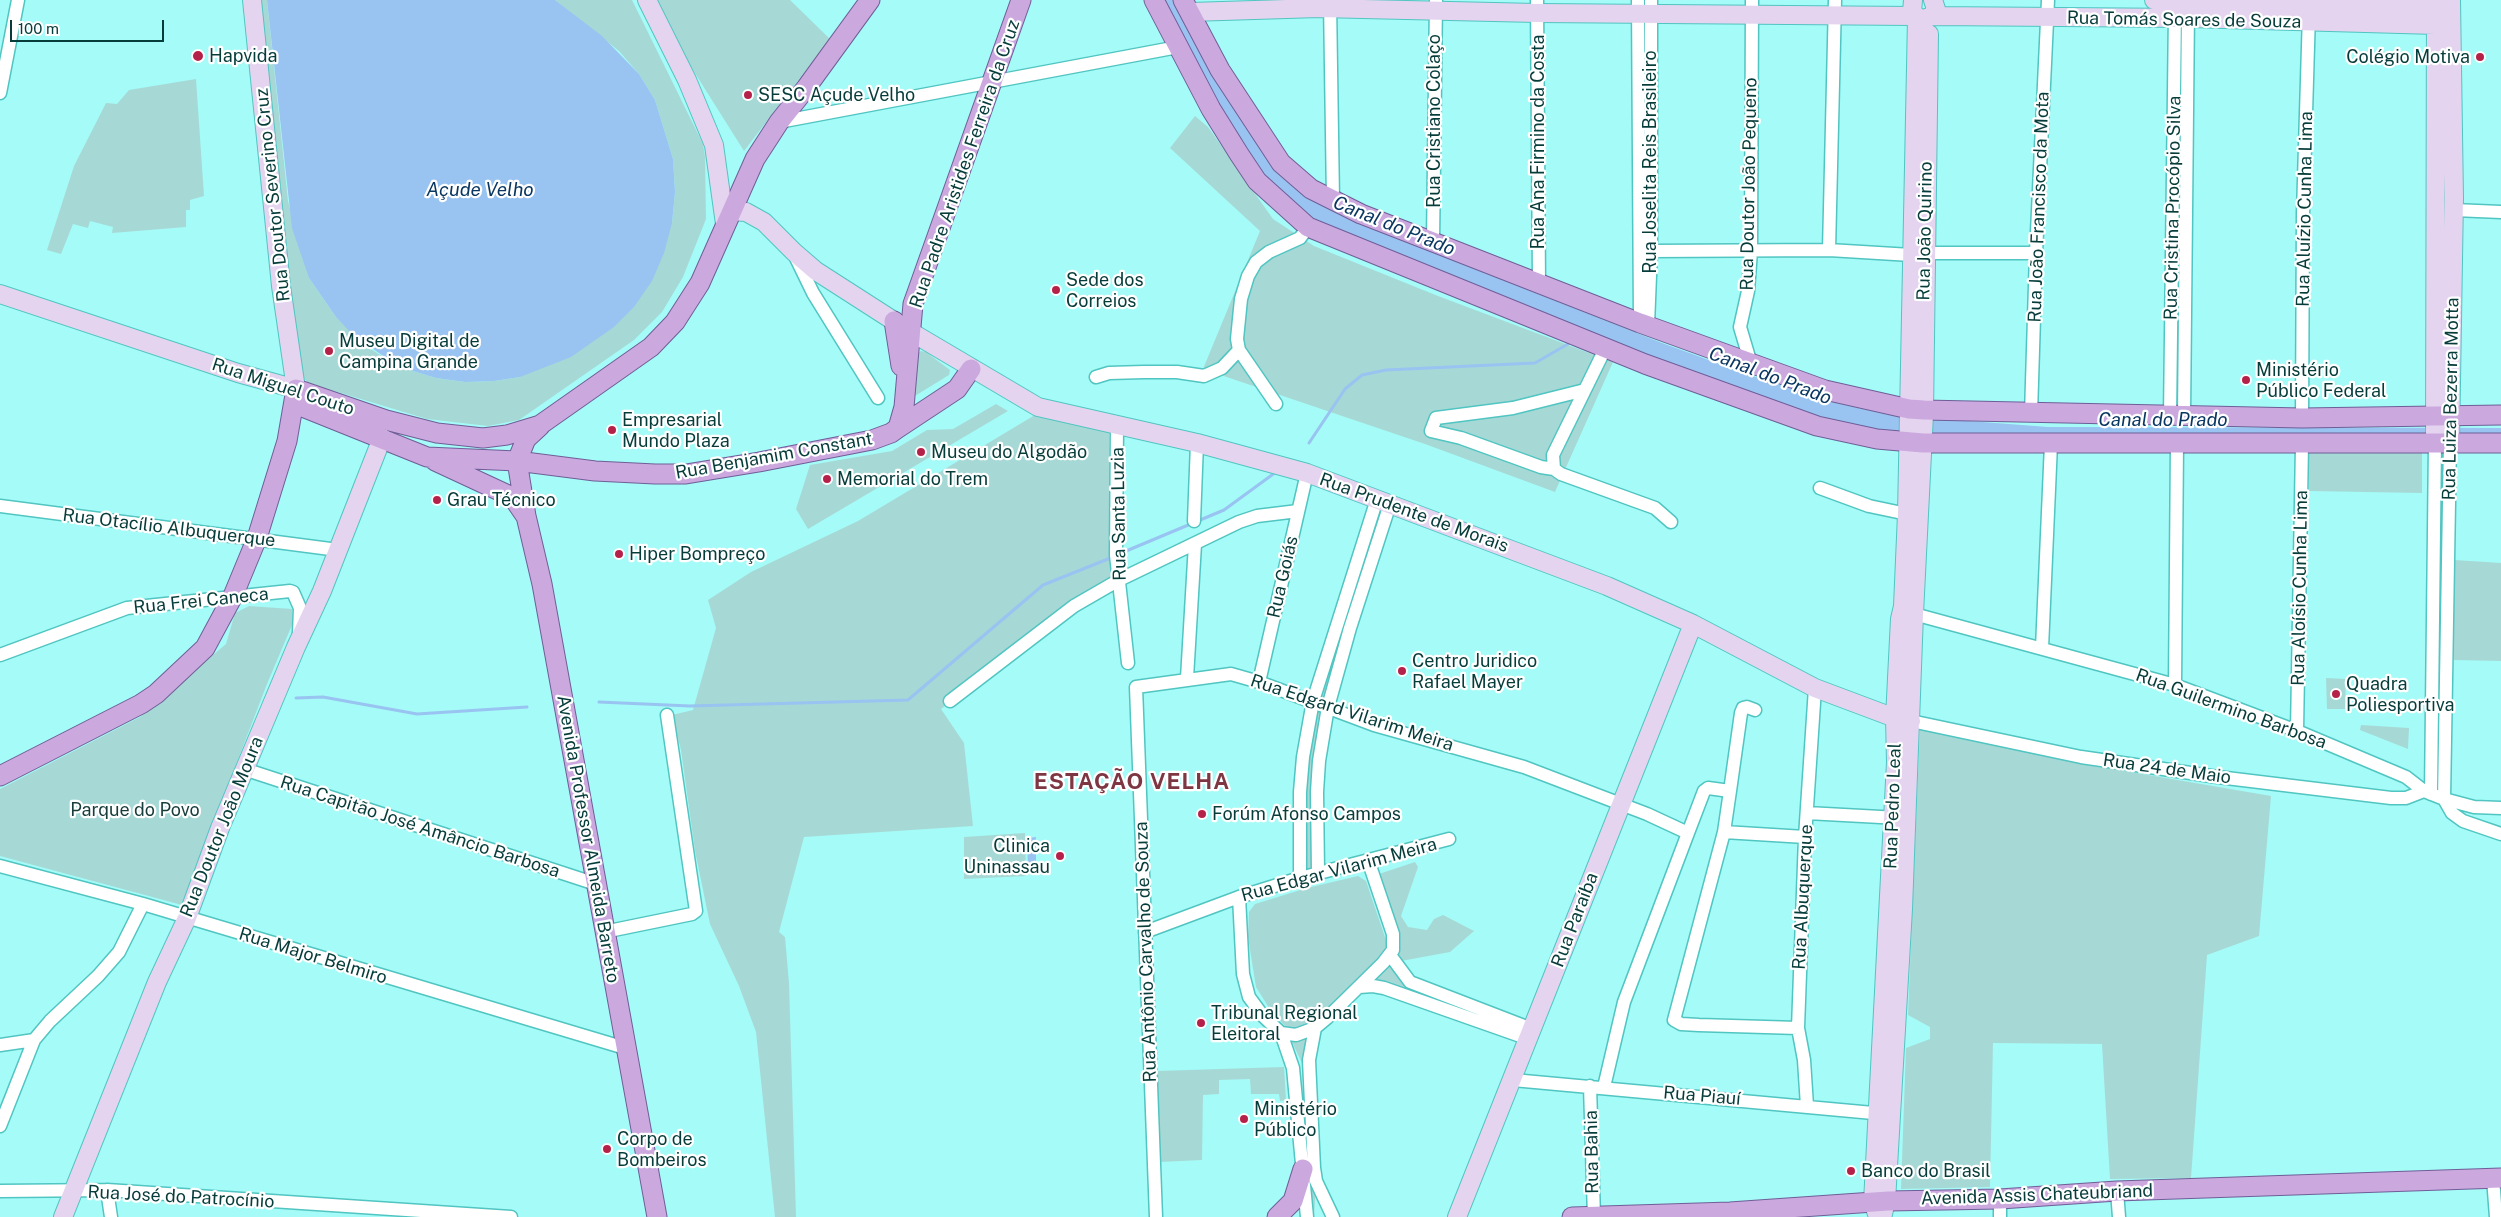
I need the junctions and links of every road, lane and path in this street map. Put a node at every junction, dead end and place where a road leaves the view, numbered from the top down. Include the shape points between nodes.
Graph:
1 (18, 0) edge
2 (252, 0) edge
3 (647, 0) edge
4 (870, 0) edge
5 (1021, 0) edge
6 (1154, 0) edge
7 (2154, 0) edge
8 (2309, 1) edge
9 (2441, 2) edge
10 (1232, 5) edge
11 (1331, 5) edge
12 (1187, 6) edge
13 (1436, 6) edge
14 (1644, 6) edge
15 (2182, 6) edge
16 (1537, 7) edge
17 (1752, 7) edge
18 (1834, 7) edge
19 (2047, 8) edge
20 (1923, 11) edge
21 (2308, 22) junction
22 (2436, 25) junction
23 (1178, 47) junction
24 (992, 82) junction
25 (0, 92) edge
26 (779, 122) junction
27 (1333, 201) junction
28 (2448, 202) junction
29 (2501, 212) edge
30 (728, 218) junction
31 (1308, 227) junction
32 (1433, 242) junction
33 (1829, 250) junction
34 (1651, 251) junction
35 (1751, 251) junction
36 (794, 252) junction
37 (2036, 253) junction
38 (1918, 254) junction
39 (1538, 283) junction
40 (0, 294) edge
41 (0, 303) edge
42 (894, 321) junction
43 (1644, 324) junction
44 (911, 332) junction
45 (1606, 348) junction
46 (1239, 350) junction
47 (1751, 364) junction
48 (971, 369) junction
49 (1096, 376) dead end
50 (905, 389) junction
51 (1585, 390) junction
52 (295, 396) junction
53 (878, 398) dead end
54 (1276, 404) dead end
55 (1917, 412) junction
56 (2031, 414) junction
57 (2501, 415) edge
58 (2177, 416) junction
59 (2302, 418) junction
60 (540, 425) junction
61 (1118, 425) junction
62 (898, 428) junction
63 (2443, 431) junction
64 (382, 438) junction
65 (1916, 441) junction
66 (1197, 443) junction
67 (2178, 443) junction
68 (2501, 443) edge
69 (2051, 444) junction
70 (2302, 444) junction
71 (427, 457) junction
72 (517, 461) junction
73 (1554, 468) junction
74 (1307, 473) junction
75 (1820, 488) dead end
76 (1384, 501) junction
77 (0, 506) edge
78 (1298, 511) junction
79 (1907, 514) junction
80 (526, 516) junction
81 (1194, 521) dead end
82 (1671, 522) dead end
83 (257, 538) junction
84 (1195, 544) junction
85 (338, 550) junction
86 (1118, 574) junction
87 (233, 596) junction
88 (1914, 614) junction
89 (1693, 624) junction
90 (296, 647) junction
91 (2042, 648) junction
92 (0, 655) edge
93 (1128, 663) dead end
94 (1187, 678) junction
95 (2438, 681) junction
96 (1260, 682) junction
97 (2175, 685) junction
98 (1136, 687) joint
99 (1815, 688) junction
100 (950, 701) dead end
101 (1313, 701) junction
102 (1328, 707) junction
103 (1755, 710) dead end
104 (667, 715) dead end
105 (1903, 720) junction
106 (2297, 732) junction
107 (244, 769) junction
108 (0, 776) edge
109 (1730, 791) junction
110 (2427, 793) junction
111 (2444, 799) junction
112 (1621, 803) junction
113 (2501, 808) edge
114 (1807, 813) junction
115 (1900, 818) junction
116 (1724, 832) junction
117 (1688, 833) junction
118 (2501, 834) edge
119 (1805, 837) junction
120 (1449, 839) dead end
121 (1368, 860) junction
122 (0, 866) edge
123 (1318, 872) junction
124 (1300, 878) junction
125 (596, 884) junction
126 (1238, 897) junction
127 (143, 904) junction
128 (187, 918) junction
129 (604, 932) junction
130 (1145, 932) junction
131 (1390, 954) junction
132 (1359, 987) junction
133 (1315, 1028) junction
134 (1798, 1028) junction
135 (1280, 1033) junction
136 (1531, 1034) junction
137 (34, 1040) junction
138 (0, 1045) edge
139 (625, 1048) junction
140 (1513, 1080) junction
141 (1590, 1086) junction
142 (1604, 1087) junction
143 (1807, 1106) junction
144 (1884, 1114) junction
145 (0, 1126) edge
146 (1303, 1169) junction
147 (2497, 1178) edge
148 (108, 1190) junction
149 (0, 1191) edge
150 (2117, 1191) junction
151 (74, 1192) junction
152 (2000, 1208) edge
153 (1880, 1209) edge
154 (325, 1211) edge
155 (1730, 1214) edge
156 (449, 1215) edge
157 (1594, 1216) edge
158 (63, 1217) edge
159 (111, 1217) edge
160 (511, 1217) edge
161 (657, 1217) edge
162 (1156, 1217) edge
163 (1277, 1217) edge
164 (1308, 1217) edge
165 (1333, 1217) edge
166 (1457, 1217) edge
167 (1572, 1217) edge
168 (2119, 1217) edge
169 (2496, 1217) edge

1 - 25 street
2 - 52 street, Rua Doutor Severino Cruz
3 - 30 street via 691,88 714,145
4 - 26 main road, Rua Miguel Couto
5 - 24 main road, Rua Padre Aristides Ferreira da Cruz
6 - 23 main road
7 - 15 street, Rua Tomás Soares de Souza
8 - 9 street, Rua Tomás Soares de Souza
8 - 15 street, Rua Tomás Soares de Souza
8 - 21 street, Rua Aluízio Cunha Lima
9 - 22 street, Rua Luiza Bezerra Motta
9 - 28 street, Rua Luiza Bezerra Motta
10 - 11 street, Rua Tomás Soares de Souza
10 - 12 street, Rua Tomás Soares de Souza
11 - 13 street, Rua Tomás Soares de Souza
11 - 27 street
12 - 27 main road via 1220,70 1281,163 1304,184
13 - 16 street, Rua Tomás Soares de Souza
13 - 32 street, Rua Cristiano Colaço
14 - 16 street, Rua Tomás Soares de Souza
14 - 17 street, Rua Tomás Soares de Souza
14 - 34 street, Rua Joselita Reis Brasileiro
14 - 43 street, Rua Joselita Reis Brasileiro
15 - 19 street, Rua Tomás Soares de Souza
15 - 21 street, Rua Tomás Soares de Souza
15 - 58 street, Rua Cristina Procópio Silva
16 - 39 street, Rua Ana Firmino da Costa
17 - 18 street, Rua Tomás Soares de Souza
17 - 35 street, Rua Doutor João Pequeno
18 - 20 street, Rua Tomás Soares de Souza
18 - 33 street
19 - 20 street, Rua Tomás Soares de Souza
19 - 37 street, Rua João Francisco da Mota
20 - 38 street, Rua João Quirino
21 - 22 street, Rua Tomás Soares de Souza
21 - 59 street, Rua Aluízio Cunha Lima
22 - 28 street, Rua Luiza Bezerra Motta
23 - 24 street
23 - 31 main road via 1211,109 1258,180
24 - 26 street
24 - 44 main road, Rua Padre Aristides Ferreira da Cruz via 913,304
26 - 30 main road, Rua Miguel Couto via 755,159
27 - 32 main road
28 - 29 street
28 - 63 street, Rua Luiza Bezerra Motta
30 - 36 street, Rua Prudente de Morais via 746,212 764,222
30 - 60 main road, Rua Miguel Couto via 700,284 676,322 651,347
31 - 45 main road
31 - 46 street via 1300,238 1256,262 1248,276 1238,320
32 - 39 main road
33 - 35 street
33 - 38 street
34 - 35 street
34 - 43 street, Rua Joselita Reis Brasileiro
35 - 47 street, Rua Doutor João Pequeno via 1748,290 1740,327
36 - 42 street, Rua Prudente de Morais via 816,271
36 - 53 street via 813,293
37 - 38 street
37 - 56 street, Rua João Francisco da Mota
38 - 55 street, Rua João Quirino
39 - 43 main road
40 - 52 street, Rua Miguel Couto via 238,373
41 - 52 street, Rua Miguel Couto
42 - 44 street, Rua Prudente de Morais
42 - 50 main road
43 - 47 main road
44 - 48 street, Rua Prudente de Morais
44 - 50 main road, Rua Padre Aristides Ferreira da Cruz
45 - 51 street
45 - 65 main road via 1817,426 1877,439
46 - 49 street via 1222,368 1204,376 1177,372
46 - 54 street
47 - 55 main road via 1825,390
48 - 61 street, Rua Prudente de Morais via 1038,408
48 - 62 main road, Rua Benjamim Constant via 957,389
50 - 62 main road
51 - 73 street via 1554,455
51 - 73 street via 1513,408 1436,418 1431,431 1461,438 1541,467
52 - 60 main road, Rua Miguel Couto via 461,437 503,435
52 - 64 main road, Rua Miguel Couto
52 - 83 main road via 287,441
55 - 56 main road
55 - 65 street, Rua Pedro Leal
56 - 58 main road
57 - 63 main road
58 - 59 main road
59 - 63 main road
60 - 72 main road via 526,439
61 - 66 street, Rua Prudente de Morais
61 - 86 street, Rua Santa Luzia
62 - 72 main road, Rua Benjamim Constant via 872,440 686,474 595,471
63 - 68 main road
63 - 70 main road
63 - 95 street, Rua Luiza Bezerra Motta
64 - 71 main road, Rua Miguel Couto
64 - 85 street, Rua Doutor João Moura
65 - 69 main road
65 - 79 street, Rua Pedro Leal
65 - 88 street, Rua Pedro Leal
66 - 74 street, Rua Prudente de Morais
66 - 81 street
67 - 69 main road
67 - 70 main road
67 - 97 street
69 - 91 street
70 - 106 street, Rua Aloísio Cunha Lima
71 - 72 main road, Rua Miguel Couto
71 - 80 main road via 506,494 514,499
72 - 80 main road, Avenida Professor Almeida Barreto
73 - 82 street via 1561,474 1655,508
74 - 76 street, Rua Prudente de Morais
74 - 78 street, Rua Goiás
75 - 79 street via 1869,506
76 - 89 street, Rua Prudente de Morais via 1607,586
76 - 101 street
76 - 102 street
77 - 83 street, Rua Otacílio Albuquerque
78 - 84 street via 1257,516
78 - 96 street, Rua Goiás
79 - 105 street, Rua Pedro Leal
80 - 125 main road, Avenida Professor Almeida Barreto via 542,584
83 - 85 street, Rua Otacílio Albuquerque
83 - 87 main road
84 - 86 street
84 - 94 street
85 - 90 street, Rua Doutor João Moura
86 - 93 street, Rua Santa Luzia
86 - 100 street
87 - 90 street, Rua Frei Caneca via 293,592 301,616
87 - 92 street, Rua Frei Caneca via 127,608
87 - 108 main road via 205,648 156,694 102,726
88 - 91 street, Rua Guilermino Barbosa
88 - 105 street, Rua Pedro Leal
89 - 99 street, Rua Prudente de Morais
89 - 112 street, Rua Paraíba
90 - 107 street, Rua Doutor João Moura
91 - 97 street, Rua Guilermino Barbosa
94 - 96 street, Rua Edgard Vilarim Meira via 1231,674
94 - 98 street, Rua Edgard Vilarim Meira
95 - 110 street, Rua Luiza Bezerra Motta
95 - 111 street, Rua Luiza Bezerra Motta
96 - 101 street, Rua Edgard Vilarim Meira
97 - 106 street, Rua Guilermino Barbosa
98 - 130 street, Rua Antônio Carvalho de Souza
99 - 105 street, Rua Prudente de Morais
99 - 114 street, Rua Albuquerque
101 - 102 street, Rua Edgard Vilarim Meira
101 - 124 street via 1302,757
102 - 112 street, Rua Edgard Vilarim Meira via 1396,732 1524,767
102 - 123 street via 1318,784
103 - 109 street via 1747,707 1741,713
104 - 129 street via 696,911
105 - 110 street, Rua 24 de Maio via 2081,757 2218,777 2391,798
105 - 115 street, Rua Pedro Leal
106 - 110 street, Rua Guilermino Barbosa via 2406,777
107 - 125 street, Rua Capitão José Amâncio Barbosa
107 - 128 street, Rua Doutor João Moura
109 - 116 street
109 - 117 street via 1708,788
110 - 111 street, Rua Guilermino Barbosa
111 - 113 street via 2474,807
111 - 118 street via 2452,813 2463,821
112 - 117 street, Rua Edgard Vilarim Meira
112 - 136 street, Rua Paraíba
114 - 115 street
114 - 119 street, Rua Albuquerque
115 - 144 street, Rua Pedro Leal
116 - 119 street
116 - 134 street via 1674,1020 1680,1024
117 - 142 street via 1624,1002
119 - 134 street, Rua Albuquerque
120 - 121 street, Rua Edgar Vilarim Meira
121 - 123 street, Rua Edgar Vilarim Meira
121 - 131 street via 1394,939
122 - 127 street, Rua Major Belmiro
123 - 124 street, Rua Edgar Vilarim Meira
124 - 126 street, Rua Edgar Vilarim Meira
125 - 129 main road, Avenida Professor Almeida Barreto
126 - 130 street, Rua Edgar Vilarim Meira
126 - 135 street via 1245,984 1255,1007
127 - 128 street, Rua Major Belmiro
127 - 137 street via 119,952
128 - 139 street, Rua Major Belmiro
128 - 151 street, Rua Doutor João Moura via 157,982
129 - 139 main road, Avenida Professor Almeida Barreto
130 - 162 street, Rua Antônio Carvalho de Souza
131 - 132 street
131 - 136 street via 1410,982
132 - 133 street
132 - 136 street via 1384,988
133 - 135 street via 1296,1035
133 - 165 street via 1309,1060 1314,1168 1316,1181
134 - 143 street, Rua Albuquerque
135 - 146 street via 1293,1068
136 - 140 street, Rua Paraíba
137 - 138 street
137 - 145 street
139 - 161 main road, Avenida Professor Almeida Barreto
140 - 141 street, Rua Piauí
140 - 166 street, Rua Paraíba
141 - 142 street, Rua Piauí
141 - 157 street, Rua Bahia
142 - 143 street, Rua Piauí
143 - 144 street, Rua Piauí
144 - 153 street, Rua Pedro Leal
146 - 163 main road via 1293,1201
146 - 164 street
147 - 150 main road, Avenida Assis Chateubriand
147 - 169 street
148 - 151 street, Rua José do Patrocínio
148 - 154 street, Rua José do Patrocínio
148 - 159 street
149 - 151 street, Rua José do Patrocínio
150 - 152 main road, Avenida Assis Chateubriand
150 - 168 street
151 - 158 street, Rua Doutor João Moura
152 - 153 main road, Avenida Assis Chateubriand via 1985,1198
153 - 155 main road, Avenida Assis Chateubriand
154 - 156 street, Rua José do Patrocínio
155 - 157 main road, Avenida Assis Chateubriand
156 - 160 street, Rua José do Patrocínio
157 - 167 main road, Avenida Assis Chateubriand

